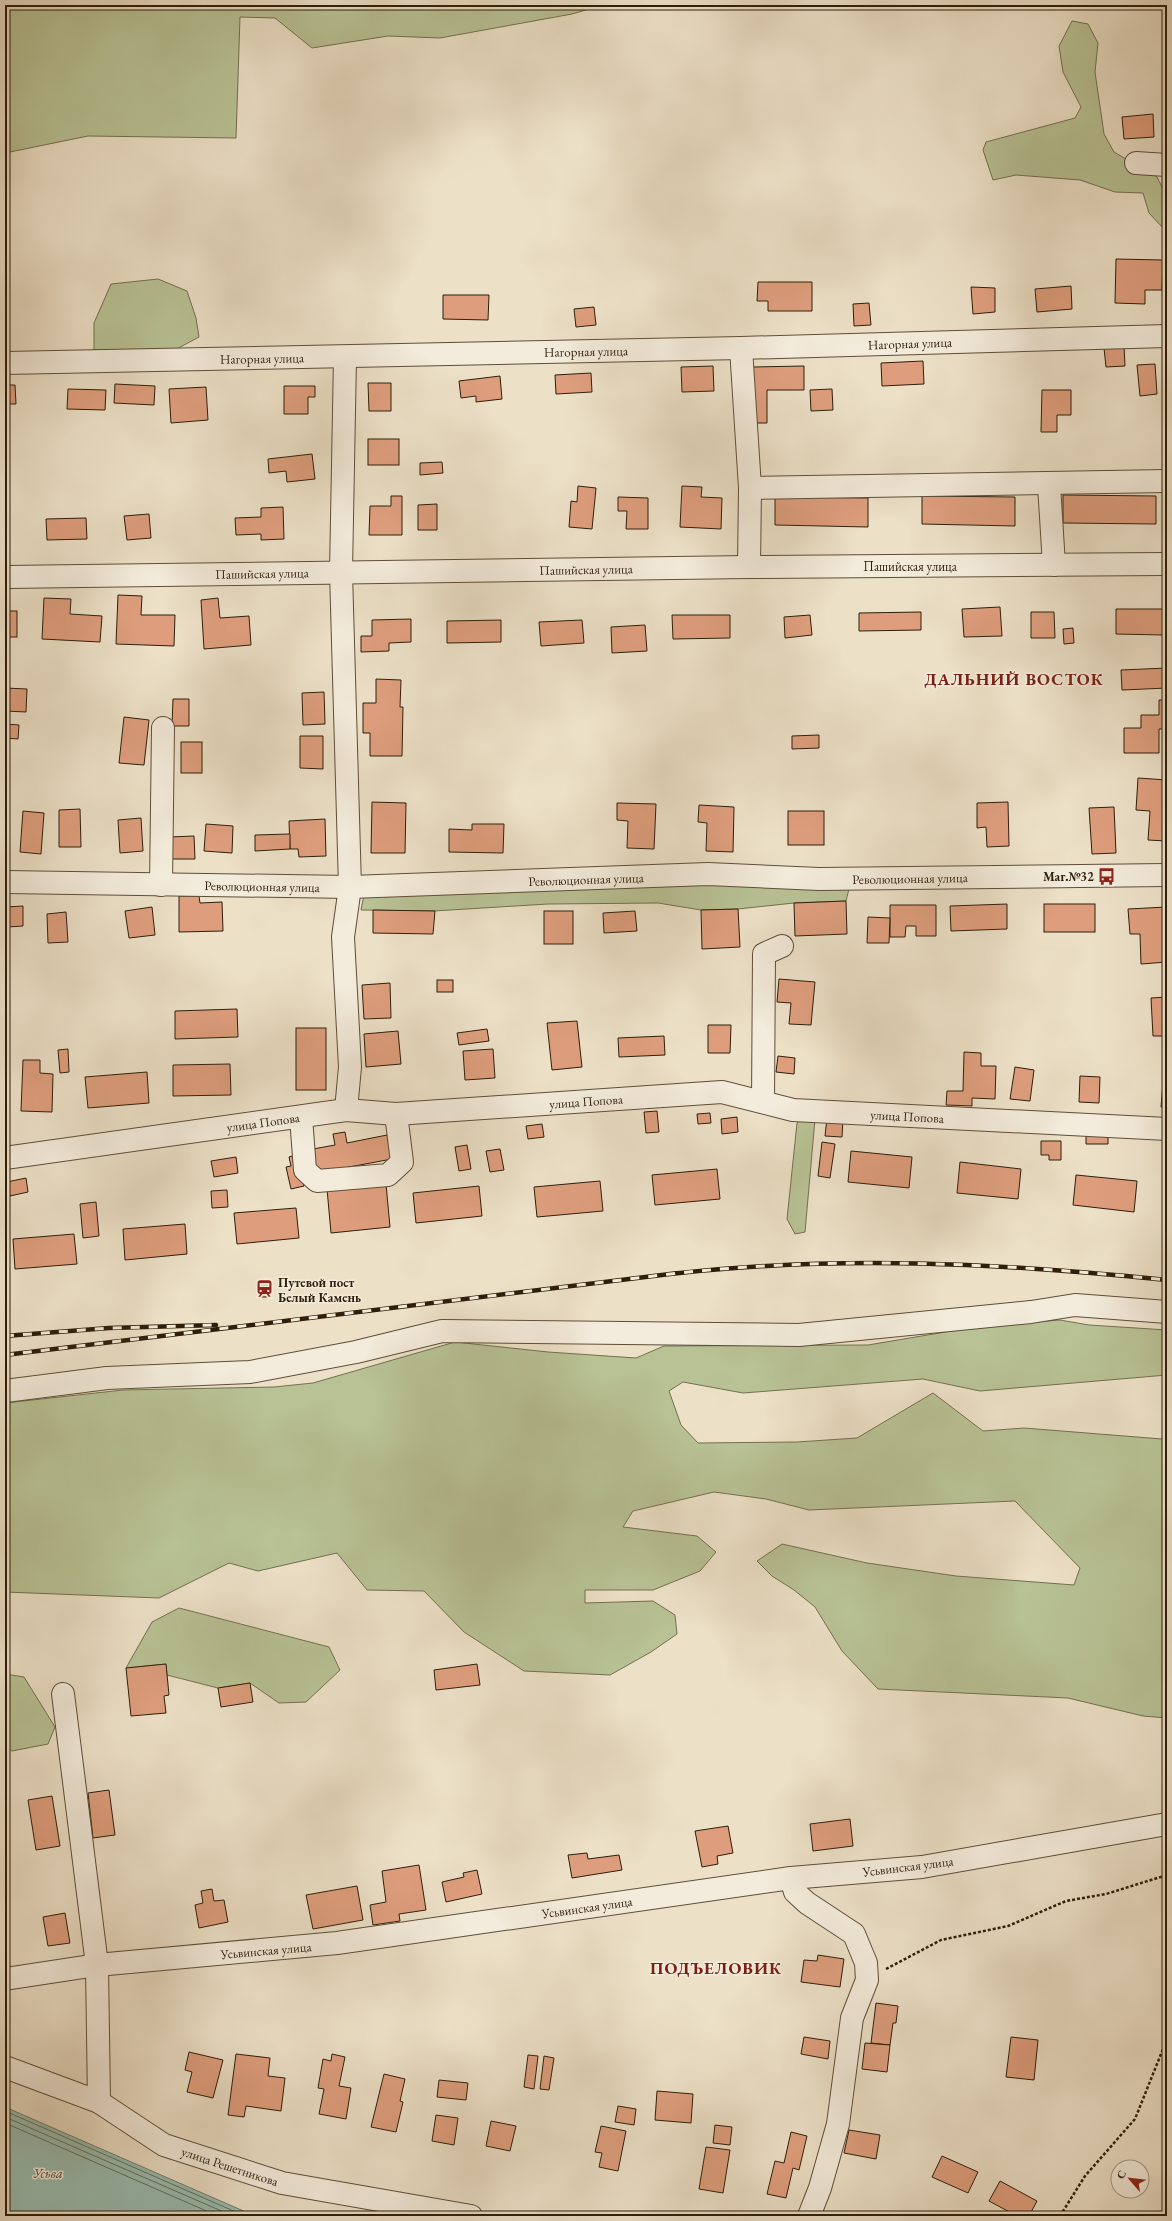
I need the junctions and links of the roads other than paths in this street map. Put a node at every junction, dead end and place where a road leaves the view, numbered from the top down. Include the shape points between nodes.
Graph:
1 (1136, 163) dead end
2 (1167, 165) edge
3 (1167, 336) edge
4 (741, 348) junction
5 (344, 357) junction
6 (5, 363) edge
7 (1167, 482) edge
8 (1049, 485) junction
9 (750, 488) junction
10 (1167, 564) edge
11 (1054, 565) junction
12 (749, 567) junction
13 (341, 572) junction
14 (5, 577) edge
15 (163, 728) dead end
16 (1167, 875) edge
17 (5, 882) edge
18 (161, 885) junction
19 (350, 887) junction
20 (782, 946) dead end
21 (763, 1102) junction
22 (346, 1110) junction
23 (396, 1114) junction
24 (301, 1117) junction
25 (1167, 1129) edge
26 (5, 1158) edge
27 (1167, 1312) edge
28 (5, 1391) edge
29 (63, 1694) dead end
30 (1167, 1824) edge
31 (791, 1878) junction
32 (98, 1965) junction
33 (5, 1979) edge
34 (5, 2067) edge
35 (99, 2102) junction
36 (471, 2216) edge
37 (809, 2216) edge

1 - 2 street
3 - 4 street, Нагорная улица
4 - 5 street, Нагорная улица
4 - 9 street
5 - 6 street, Нагорная улица
5 - 13 street
7 - 8 street
8 - 9 street
8 - 11 street
9 - 12 street
10 - 11 street, Пашийская улица
11 - 12 street, Пашийская улица
12 - 13 street, Пашийская улица
13 - 14 street, Пашийская улица
13 - 19 street
15 - 18 street
16 - 19 street, Революционная улица via 819,879 708,874
17 - 18 street, Революционная улица
18 - 19 street, Революционная улица
19 - 22 street via 343,937 350,1067
20 - 21 street via 764,954
21 - 23 street, улица Попова via 722,1092
21 - 25 street, улица Попова via 793,1110
22 - 23 street, улица Попова
22 - 24 street, улица Попова
23 - 24 street via 402,1162 388,1175 316,1181 306,1170
24 - 26 street, улица Попова
27 - 28 street via 1075,1305 1031,1312 799,1335 442,1331 356,1352 250,1372 107,1378
29 - 32 street
30 - 31 street, Усьвинская улица via 922,1867
31 - 32 street, Усьвинская улица via 337,1944
31 - 37 street via 795,1892 807,1903 854,1934 866,1963 867,1980 852,2018 838,2124 820,2188
32 - 33 street, Усьвинская улица
32 - 35 street
34 - 35 street, улица Решетникова
35 - 36 street, улица Решетникова via 164,2145 282,2183

